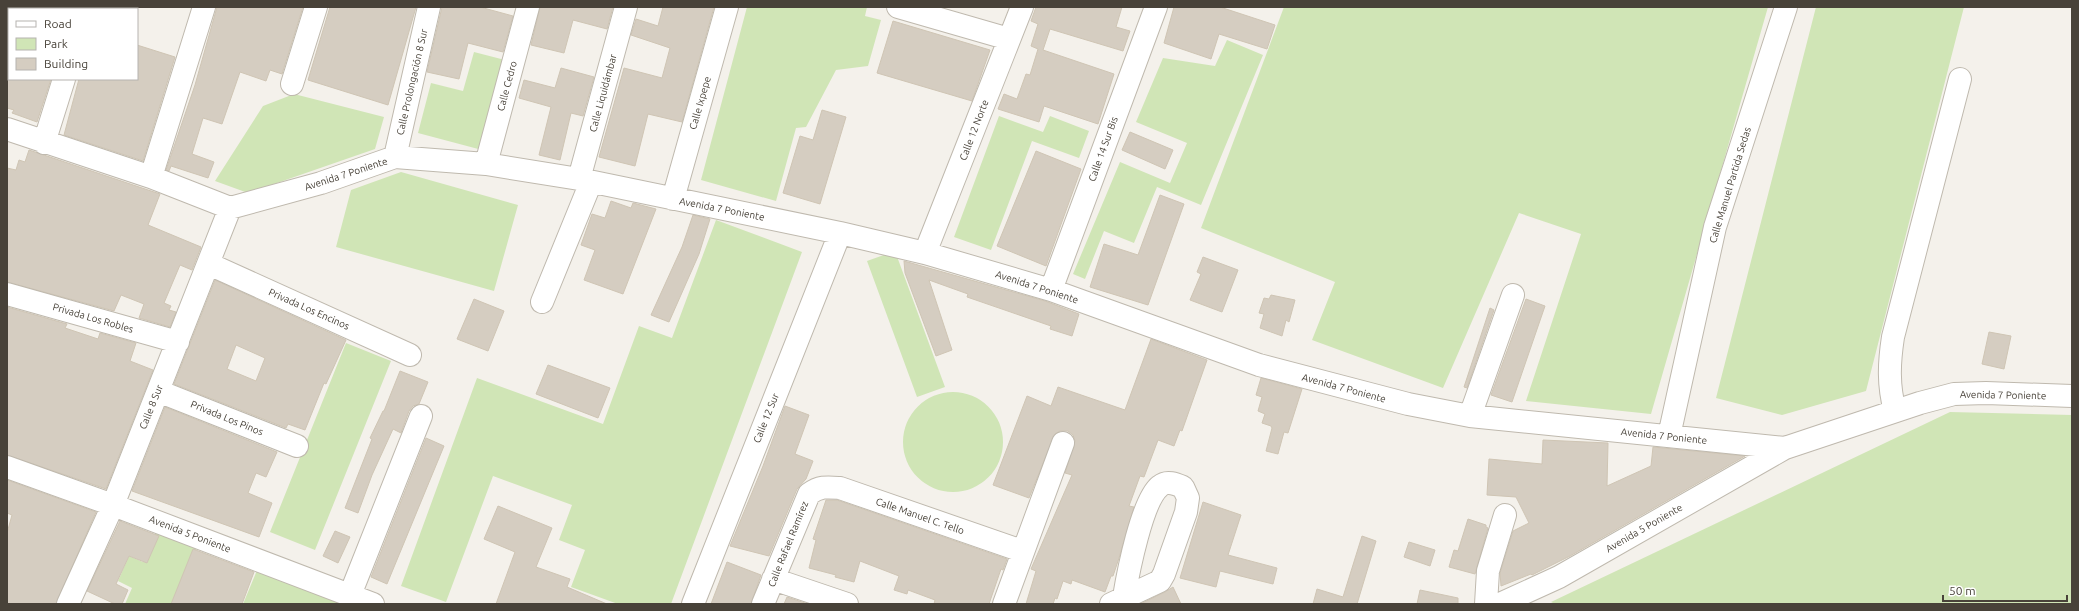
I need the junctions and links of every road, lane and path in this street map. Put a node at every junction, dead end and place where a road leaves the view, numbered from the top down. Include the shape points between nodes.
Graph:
1 (204, 7) edge
2 (316, 7) edge
3 (429, 7) edge
4 (528, 7) edge
5 (626, 7) edge
6 (727, 7) edge
7 (898, 7) edge
8 (1022, 7) edge
9 (1156, 7) edge
10 (1786, 7) edge
11 (1009, 39) junction
12 (1960, 79) dead end
13 (64, 80) edge
14 (292, 84) dead end
15 (7, 129) edge
16 (44, 142) junction
17 (395, 157) junction
18 (486, 164) junction
19 (151, 177) junction
20 (585, 180) junction
21 (673, 199) junction
22 (230, 208) junction
23 (840, 233) junction
24 (925, 253) junction
25 (209, 264) junction
26 (1051, 290) junction
27 (7, 294) edge
28 (1513, 295) dead end
29 (542, 302) dead end
30 (178, 342) junction
31 (410, 354) dead end
32 (158, 391) junction
33 (2072, 396) edge
34 (1895, 411) junction
35 (421, 416) dead end
36 (1470, 416) junction
37 (1669, 436) junction
38 (1063, 442) dead end
39 (297, 446) dead end
40 (1785, 448) junction
41 (7, 467) edge
42 (817, 488) joint
43 (113, 505) junction
44 (1505, 516) dead end
45 (1022, 550) junction
46 (773, 579) junction
47 (350, 596) junction
48 (1118, 601) edge
49 (68, 604) edge
50 (373, 604) edge
51 (693, 604) edge
52 (763, 604) edge
53 (847, 604) edge
54 (1004, 604) edge
55 (1486, 604) edge
56 (1500, 604) edge

1 - 19 street
2 - 14 street
3 - 17 street, Calle Prolongación 8 Sur
4 - 18 street, Calle Cedro
5 - 20 street, Calle Liquidámbar
6 - 21 street, Calle Ixpepe
7 - 11 street
8 - 11 street, Calle 12 Norte
9 - 26 street, Calle 14 Sur Bis
10 - 37 street, Calle Manuel Partida Sedas via 1715,226
11 - 24 street, Calle 12 Norte
12 - 34 street via 1893,337 1888,367
13 - 16 street
15 - 16 street
16 - 19 street
17 - 18 street, Avenida 7 Poniente
17 - 22 street, Avenida 7 Poniente via 321,183
18 - 20 street, Avenida 7 Poniente
19 - 22 street
20 - 21 street, Avenida 7 Poniente
20 - 29 street, Calle Liquidámbar
21 - 23 street, Avenida 7 Poniente
22 - 25 street, Calle 8 Sur
23 - 24 street, Avenida 7 Poniente
23 - 51 street, Calle 12 Sur
24 - 26 street, Avenida 7 Poniente
25 - 30 street, Calle 8 Sur
25 - 31 street, Privada Los Encinos
26 - 36 street, Avenida 7 Poniente via 1259,365 1408,404
27 - 30 street, Privada Los Robles
28 - 36 street
30 - 32 street, Calle 8 Sur
32 - 39 street, Privada Los Pinos
32 - 43 street, Calle 8 Sur
33 - 34 street, Avenida 7 Poniente via 1954,394
34 - 40 street, Avenida 7 Poniente
35 - 47 street
36 - 37 street, Avenida 7 Poniente
37 - 40 street, Avenida 7 Poniente
38 - 45 street
40 - 56 street, Avenida 5 Poniente via 1559,578
41 - 43 street, Avenida 5 Poniente
42 - 45 street, Calle Manuel C. Tello via 840,488
42 - 46 street, Calle Rafael Ramírez via 809,494 803,506
43 - 47 street, Avenida 5 Poniente
43 - 49 street, Calle 8 Sur
44 - 55 street via 1488,571
45 - 54 street
46 - 52 street, Calle Rafael Ramírez
46 - 53 street
47 - 50 street, Avenida 5 Poniente
48 - 48 street via 1150,499 1160,485 1171,482 1183,487 1188,498 1186,512 1164,574 1160,581

